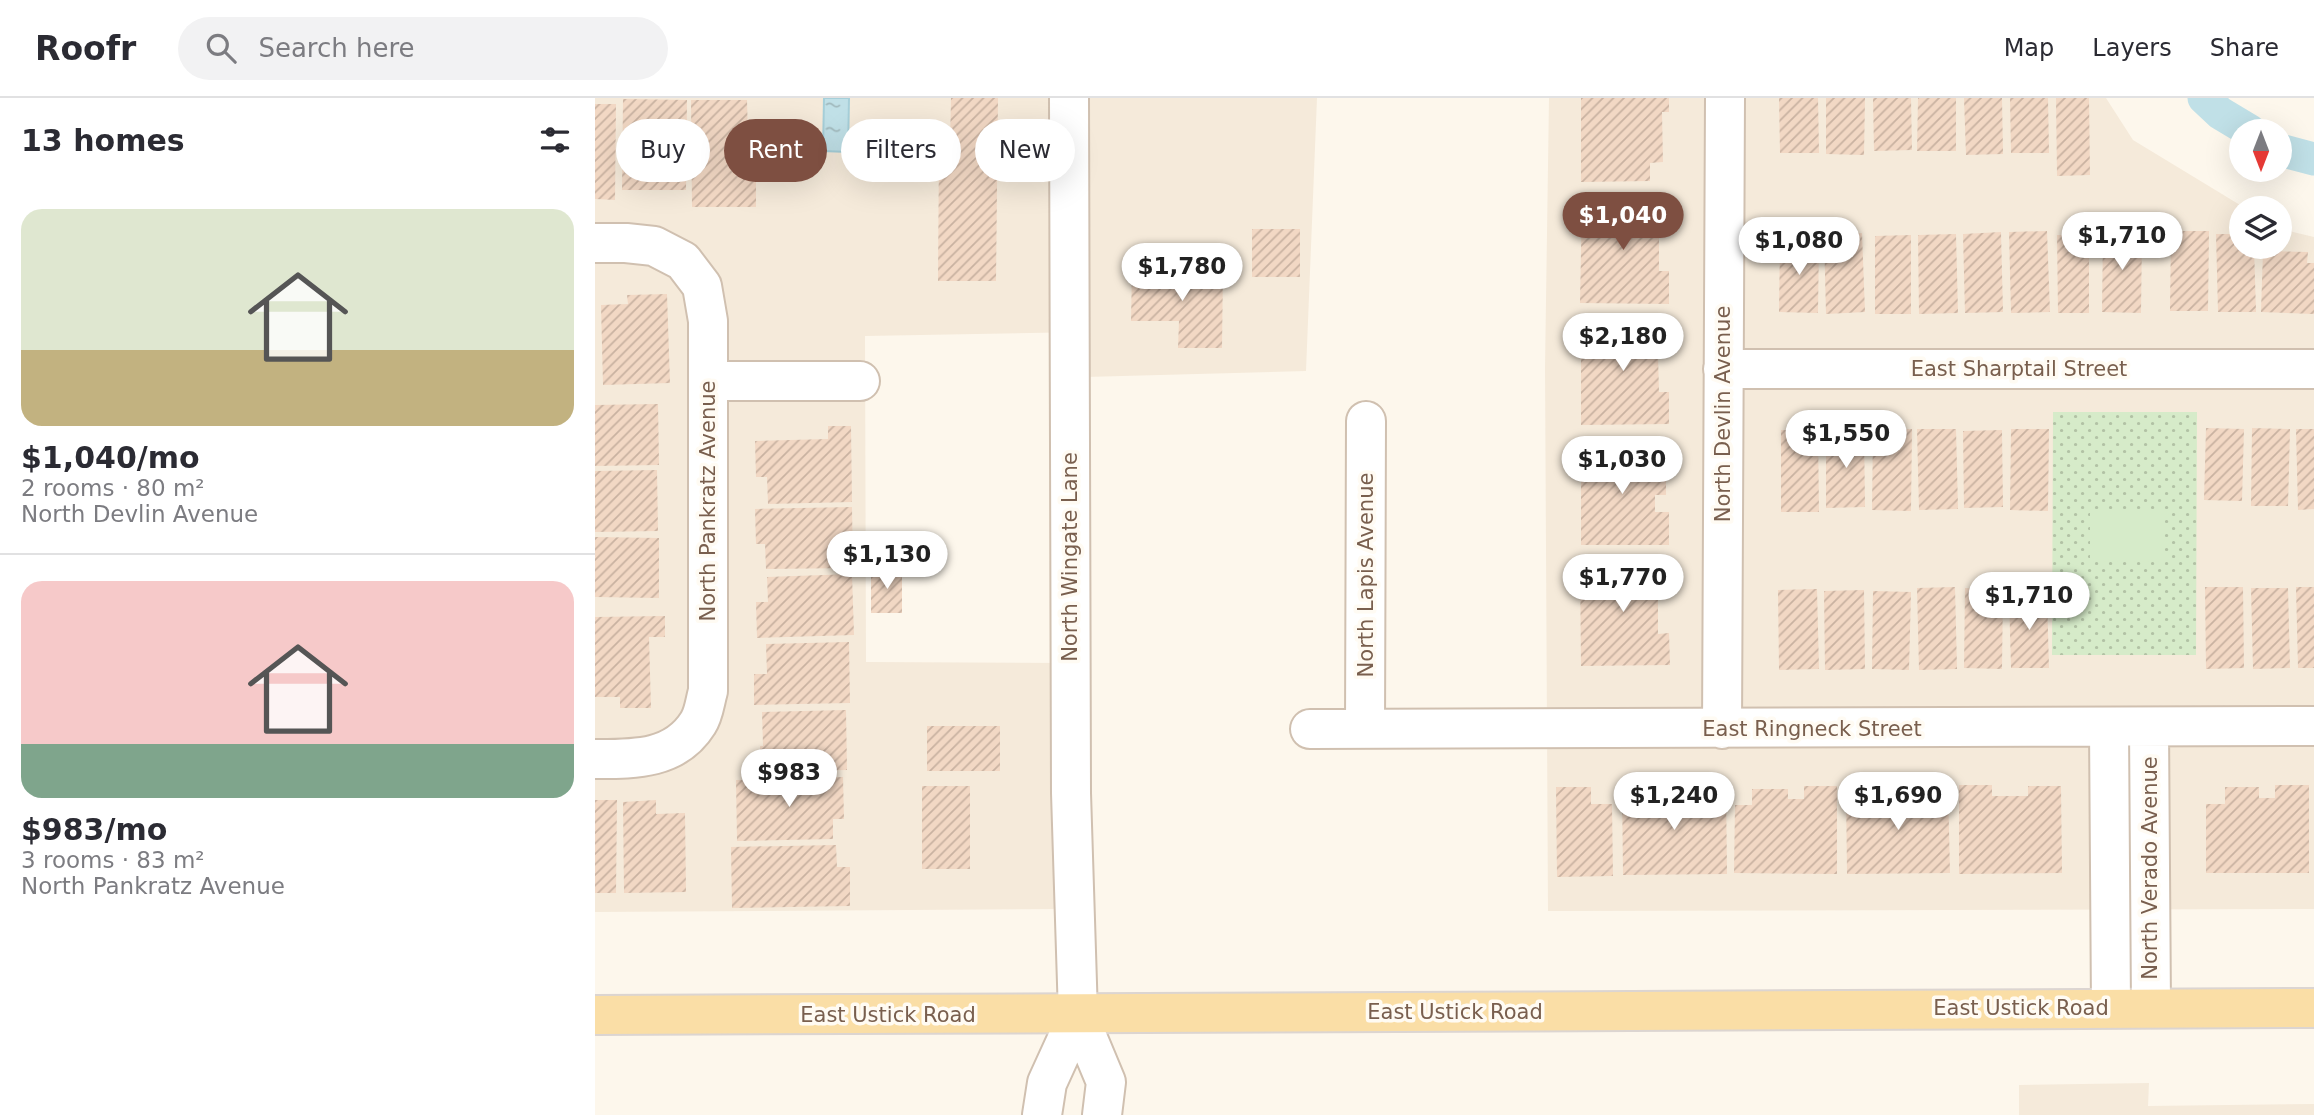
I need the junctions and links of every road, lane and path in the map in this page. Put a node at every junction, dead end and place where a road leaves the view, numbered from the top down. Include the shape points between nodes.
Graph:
1 (1069, 98) edge
2 (1725, 98) edge
3 (595, 243) edge
4 (1723, 369) junction
5 (2314, 369) edge
6 (708, 381) junction
7 (860, 381) dead end
8 (1366, 421) dead end
9 (2314, 726) edge
10 (2109, 727) junction
11 (2150, 727) junction
12 (1310, 729) dead end
13 (1365, 729) junction
14 (1721, 729) junction
15 (595, 759) edge
16 (2111, 1007) junction
17 (2151, 1008) junction
18 (2314, 1008) edge
19 (595, 1015) edge
20 (1078, 1015) junction
21 (1042, 1115) edge
22 (1102, 1115) edge

1 - 20 street, North Wingate Lane via 1070,793
2 - 4 street, North Devlin Avenue
3 - 6 street, North Pankratz Avenue via 654,246 683,261 702,286 708,321
4 - 5 street, East Sharptail Street
4 - 14 street, North Devlin Avenue
6 - 7 street
6 - 15 street, North Pankratz Avenue via 708,691 699,721 683,741 638,759
8 - 13 street, North Lapis Avenue
9 - 11 street, East Ringneck Street
10 - 11 street, East Ringneck Street
10 - 14 street, East Ringneck Street
10 - 16 street, North Verado Avenue
11 - 17 street, North Verado Avenue
12 - 13 street, East Ringneck Street
13 - 14 street, East Ringneck Street
16 - 17 main road, East Ustick Road
16 - 20 main road, East Ustick Road
17 - 18 main road, East Ustick Road
19 - 20 main road, East Ustick Road
20 - 21 street via 1047,1083
20 - 22 street via 1106,1082

